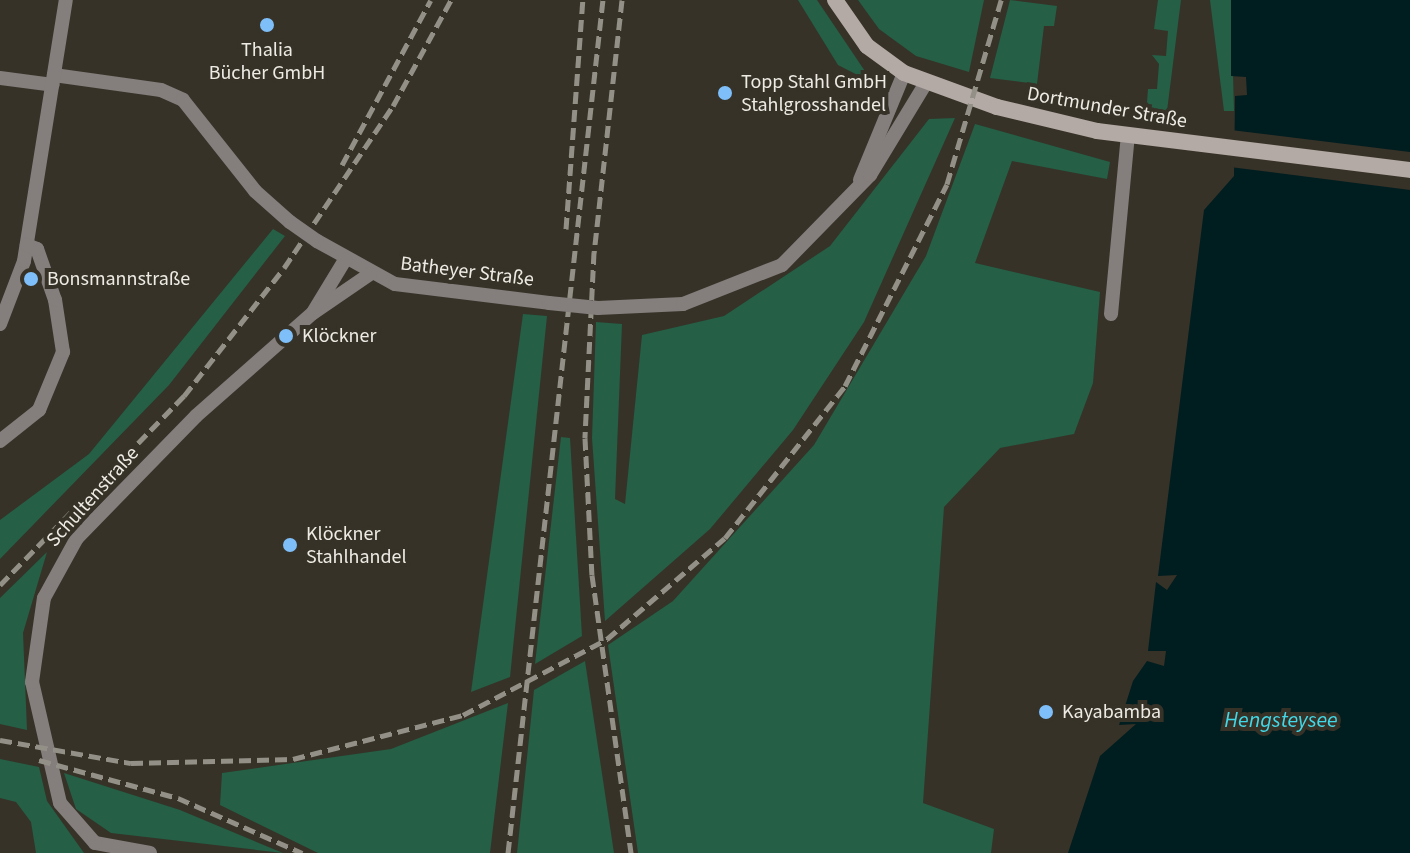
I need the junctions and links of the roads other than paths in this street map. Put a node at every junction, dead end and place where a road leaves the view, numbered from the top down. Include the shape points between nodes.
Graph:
1 (66, 0) edge
2 (835, 0) edge
3 (904, 73) junction
4 (0, 78) edge
5 (54, 80) junction
6 (926, 83) junction
7 (1128, 135) junction
8 (1410, 170) edge
9 (859, 184) junction
10 (27, 245) junction
11 (345, 260) junction
12 (370, 274) junction
13 (313, 313) junction
14 (1111, 314) dead end
15 (0, 324) edge
16 (0, 441) edge
17 (150, 853) edge

1 - 5 street
2 - 3 main road, Dortmunder Straße via 867,46
3 - 6 main road, Dortmunder Straße
3 - 9 street, Batheyer Straße
4 - 5 street, Batheyer Straße
5 - 10 street
5 - 11 street, Batheyer Straße, bridge via 161,90 183,100 255,191
6 - 7 main road, Dortmunder Straße via 1025,115
6 - 9 street, Batheyer Straße
7 - 8 main road, Dortmunder Straße
7 - 14 street
9 - 12 street, Batheyer Straße, bridge via 806,247 758,279 683,304 598,308 395,284
10 - 15 street
10 - 16 street via 41,257 63,352 39,410
11 - 12 street, Batheyer Straße
11 - 13 street, Schultenstraße
12 - 13 street, Schultenstraße
13 - 17 street, Schultenstraße via 196,416 63,556 32,650 33,698 66,817 95,843

